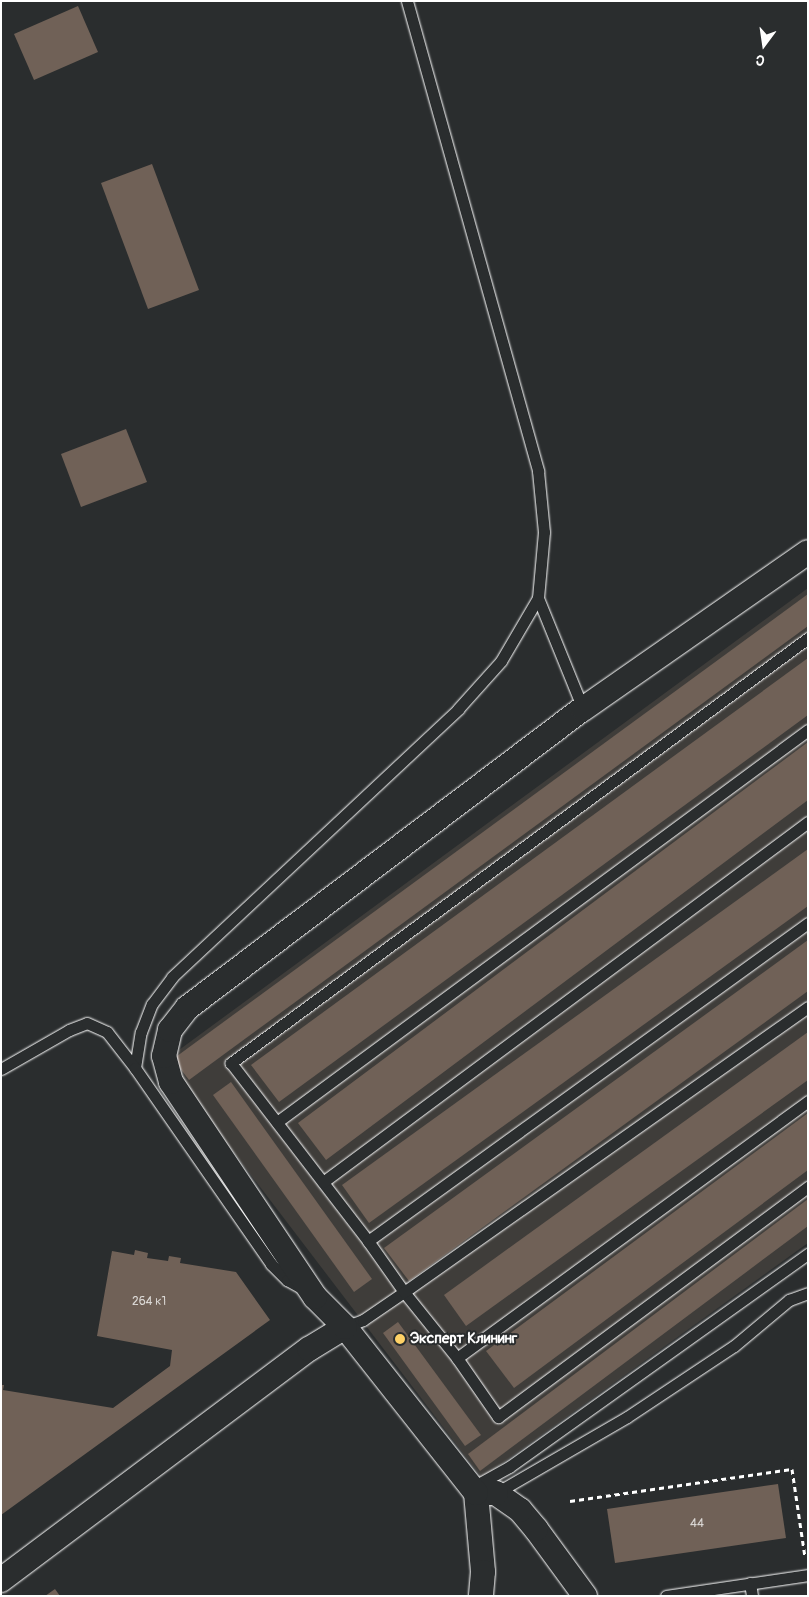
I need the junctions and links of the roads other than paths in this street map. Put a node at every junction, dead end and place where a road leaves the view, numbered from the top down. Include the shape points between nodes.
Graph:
1 (407, 1) edge
2 (808, 552) edge
3 (538, 598) junction
4 (808, 638) edge
5 (584, 709) junction
6 (808, 730) edge
7 (808, 822) edge
8 (808, 923) edge
9 (808, 1007) edge
10 (135, 1068) junction
11 (1, 1069) edge
12 (808, 1101) edge
13 (277, 1122) junction
14 (323, 1182) junction
15 (808, 1187) edge
16 (368, 1241) junction
17 (808, 1254) edge
18 (404, 1292) junction
19 (808, 1293) edge
20 (315, 1297) junction
21 (345, 1327) junction
22 (457, 1358) junction
23 (481, 1491) junction
24 (808, 1575) edge
25 (1, 1580) edge
26 (750, 1583) junction
27 (482, 1596) edge
28 (585, 1596) edge
29 (666, 1596) edge
30 (752, 1596) edge

1 - 3 lane via 538,471 544,532
2 - 5 street
3 - 5 lane
3 - 10 lane via 501,661 458,709 172,977 152,1004 141,1032
4 - 13 lane via 231,1063
5 - 20 street via 187,1008 170,1030 164,1056 171,1082
6 - 13 lane
7 - 14 lane
8 - 16 lane
9 - 18 lane
10 - 11 lane via 107,1032 87,1023
10 - 20 lane via 271,1264 287,1280
12 - 22 lane
13 - 14 lane
14 - 16 lane
15 - 22 lane via 498,1417
16 - 18 lane
17 - 23 lane via 509,1467
18 - 21 lane via 363,1320
18 - 22 lane
19 - 23 lane via 789,1300 734,1346 627,1417
20 - 21 street
21 - 23 street
21 - 25 street via 309,1349
23 - 27 street
23 - 28 street via 520,1510
24 - 26 lane
26 - 29 lane
26 - 30 lane

